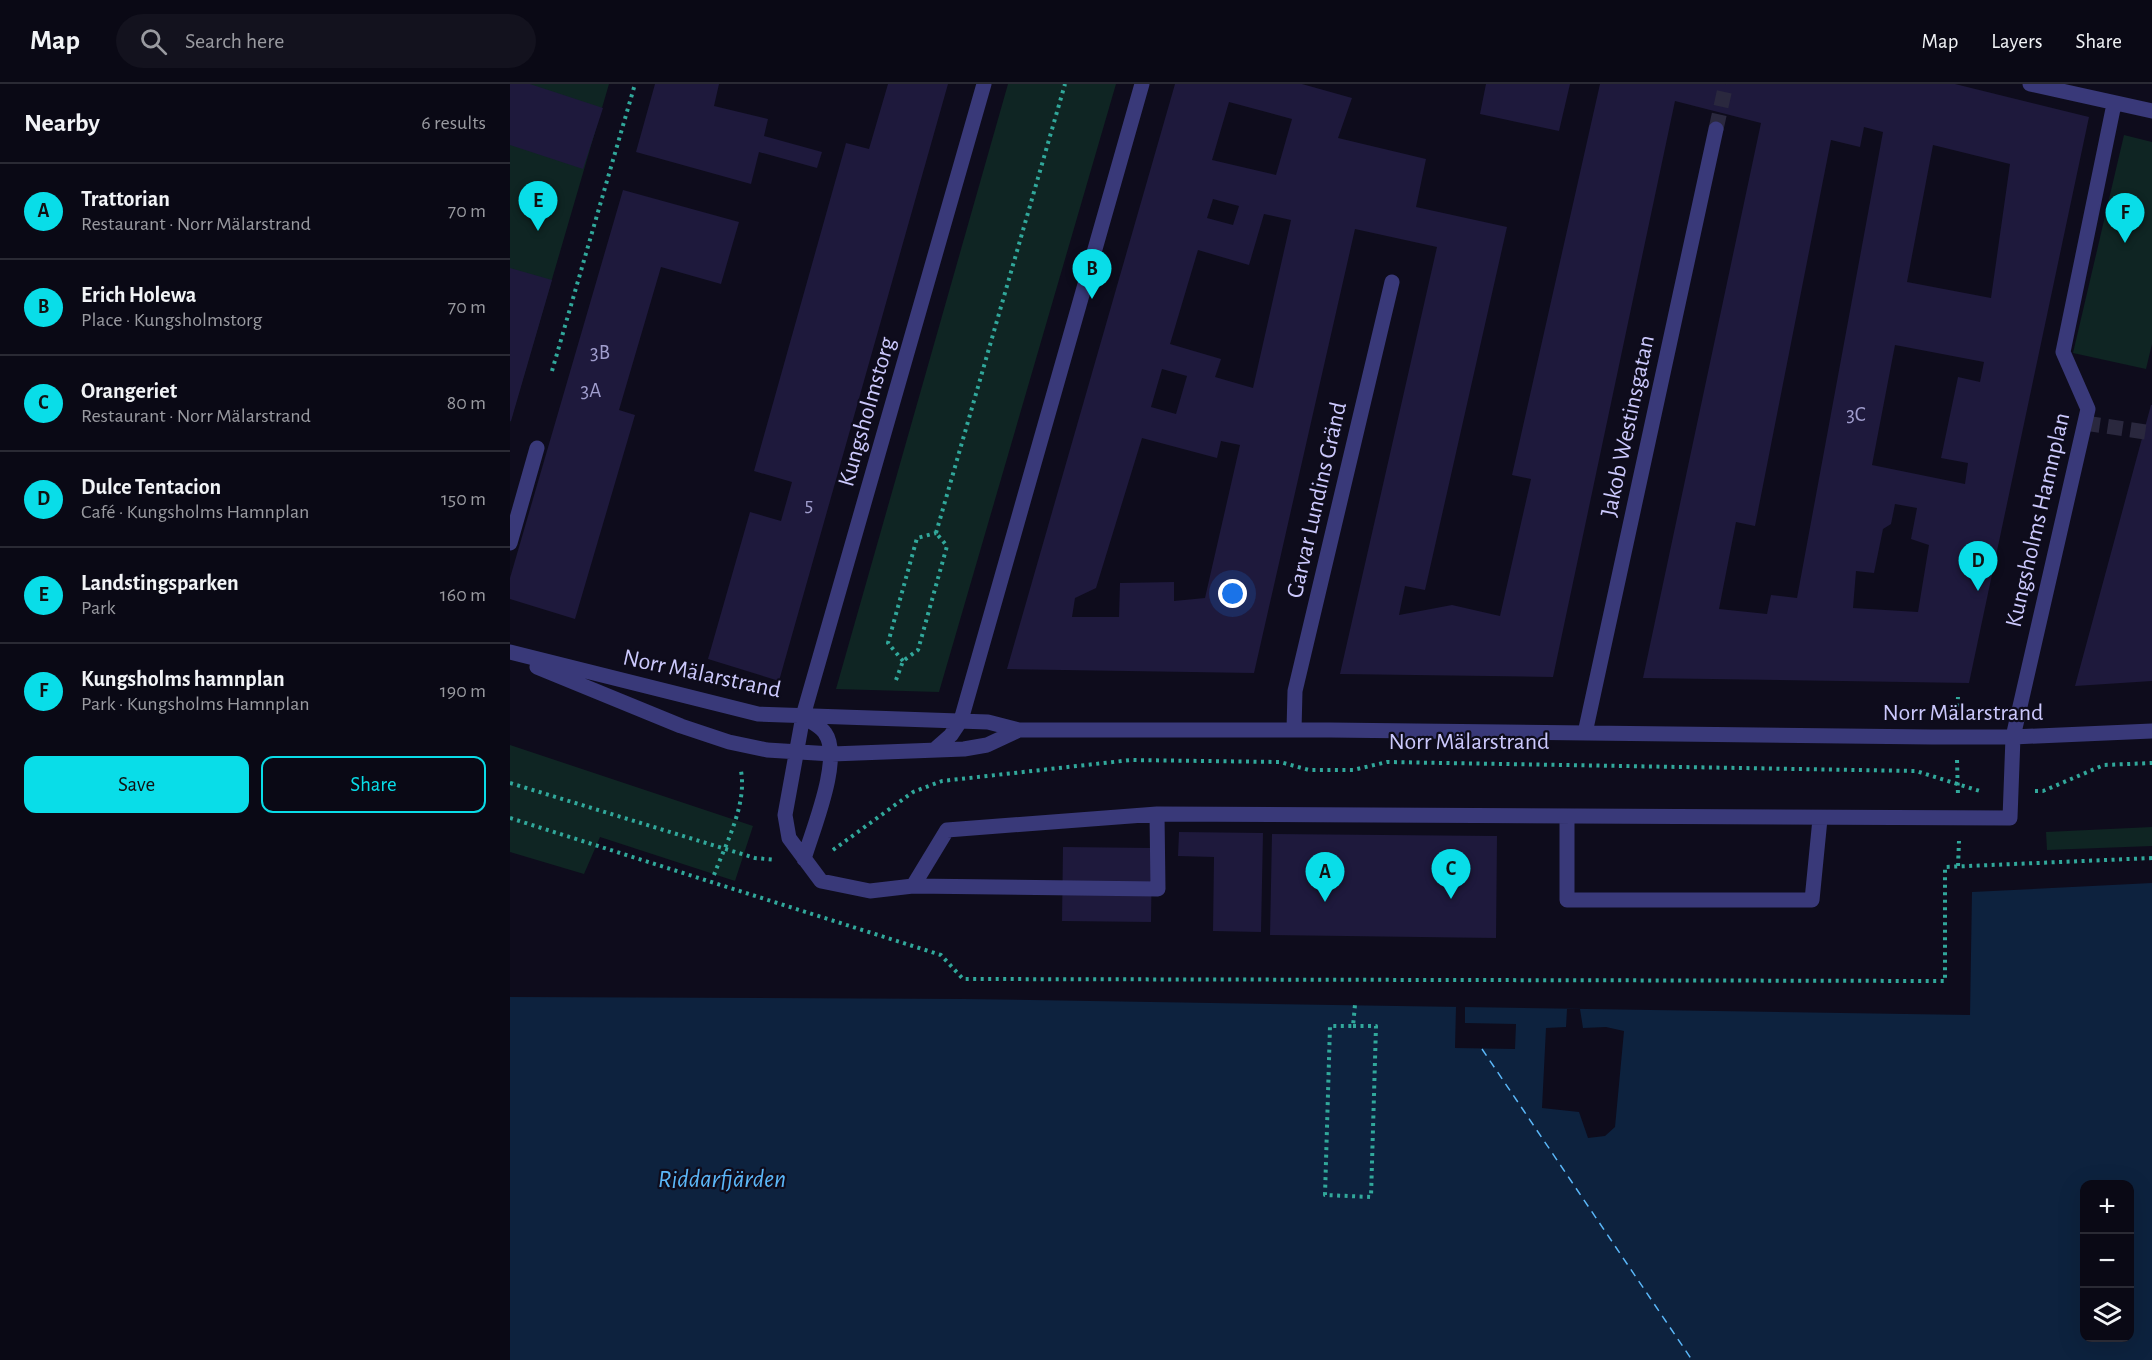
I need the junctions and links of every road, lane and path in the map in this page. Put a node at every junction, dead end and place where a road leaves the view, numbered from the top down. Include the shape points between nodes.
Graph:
1 (635, 84) edge
2 (984, 84) edge
3 (1065, 84) edge
4 (1142, 84) edge
5 (2030, 84) edge
6 (2114, 104) junction
7 (2152, 111) edge
8 (1716, 129) tunnel mouth
9 (1392, 282) dead end
10 (552, 371) dead end
11 (537, 447) dead end
12 (936, 533) junction
13 (510, 543) edge
14 (510, 654) edge
15 (903, 660) junction
16 (896, 680) dead end
17 (1958, 697) dead end
18 (803, 716) junction
19 (961, 720) junction
20 (1019, 730) junction
21 (1294, 730) junction
22 (2152, 731) edge
23 (1585, 733) junction
24 (1956, 737) junction
25 (2013, 737) junction
26 (934, 750) junction
27 (795, 752) junction
28 (832, 754) junction
29 (2152, 763) edge
30 (741, 771) dead end
31 (510, 783) edge
32 (1958, 783) junction
33 (2011, 793) junction
34 (1157, 814) junction
35 (1567, 816) junction
36 (510, 818) edge
37 (1959, 818) junction
38 (1820, 819) junction
39 (724, 848) junction
40 (2152, 858) edge
41 (804, 859) junction
42 (1958, 866) junction
43 (714, 875) dead end
44 (913, 886) junction
45 (1354, 1005) dead end
46 (1353, 1026) junction

1 - 10 path
2 - 18 street, Kungsholmstorg
3 - 12 path
4 - 19 street
5 - 6 street
6 - 7 street
6 - 25 street, Kungsholms Hamnplan via 2063,352 2088,409
8 - 23 street, Jakob Westinsgatan
9 - 21 street, Garvar Lundins Gränd via 1295,691
11 - 13 street
12 - 15 path via 947,546 918,650
12 - 15 path via 917,538 888,644
14 - 18 street, Norr Mälarstrand via 748,711
14 - 27 street, Norr Mälarstrand via 729,742
15 - 16 path
17 - 24 path
18 - 19 street, Norr Mälarstrand
18 - 27 street, Kungsholmstorg
18 - 28 street via 825,733
19 - 20 street, Norr Mälarstrand
19 - 26 street
20 - 21 street, Norr Mälarstrand
20 - 26 street, Norr Mälarstrand via 987,744
21 - 23 street, Norr Mälarstrand
22 - 25 street, Norr Mälarstrand
23 - 24 street, Norr Mälarstrand
24 - 25 street, Norr Mälarstrand
24 - 32 path
25 - 33 street, Kungsholms Hamnplan
26 - 28 street, Norr Mälarstrand
27 - 28 street, Norr Mälarstrand
27 - 41 street, Kungsholmstorg via 785,815 789,838
28 - 41 street
29 - 33 path, Norr Mälarstrand via 2104,765 2043,791
30 - 39 path via 744,787
31 - 39 path, Norr Mälarstrand
32 - 33 path, Norr Mälarstrand via 1987,793
32 - 37 path
32 - 41 path, Norr Mälarstrand via 1916,771 1387,762 1353,770 1309,770 1280,762 1131,760 942,781 913,792 834,849
33 - 37 street, Kungsholms Hamnplan via 2010,818
34 - 35 street
34 - 44 street via 947,830
34 - 44 street via 1158,890
35 - 38 street
35 - 38 street via 1567,900 1812,900
36 - 42 path via 941,955 963,980 1944,981 1944,867
37 - 38 street
37 - 42 path
39 - 41 path, Norr Mälarstrand via 755,858
39 - 43 path
40 - 42 path
41 - 44 street via 821,881 870,891
45 - 46 path
46 - 46 path via 1330,1026 1325,1195 1371,1197 1376,1026

